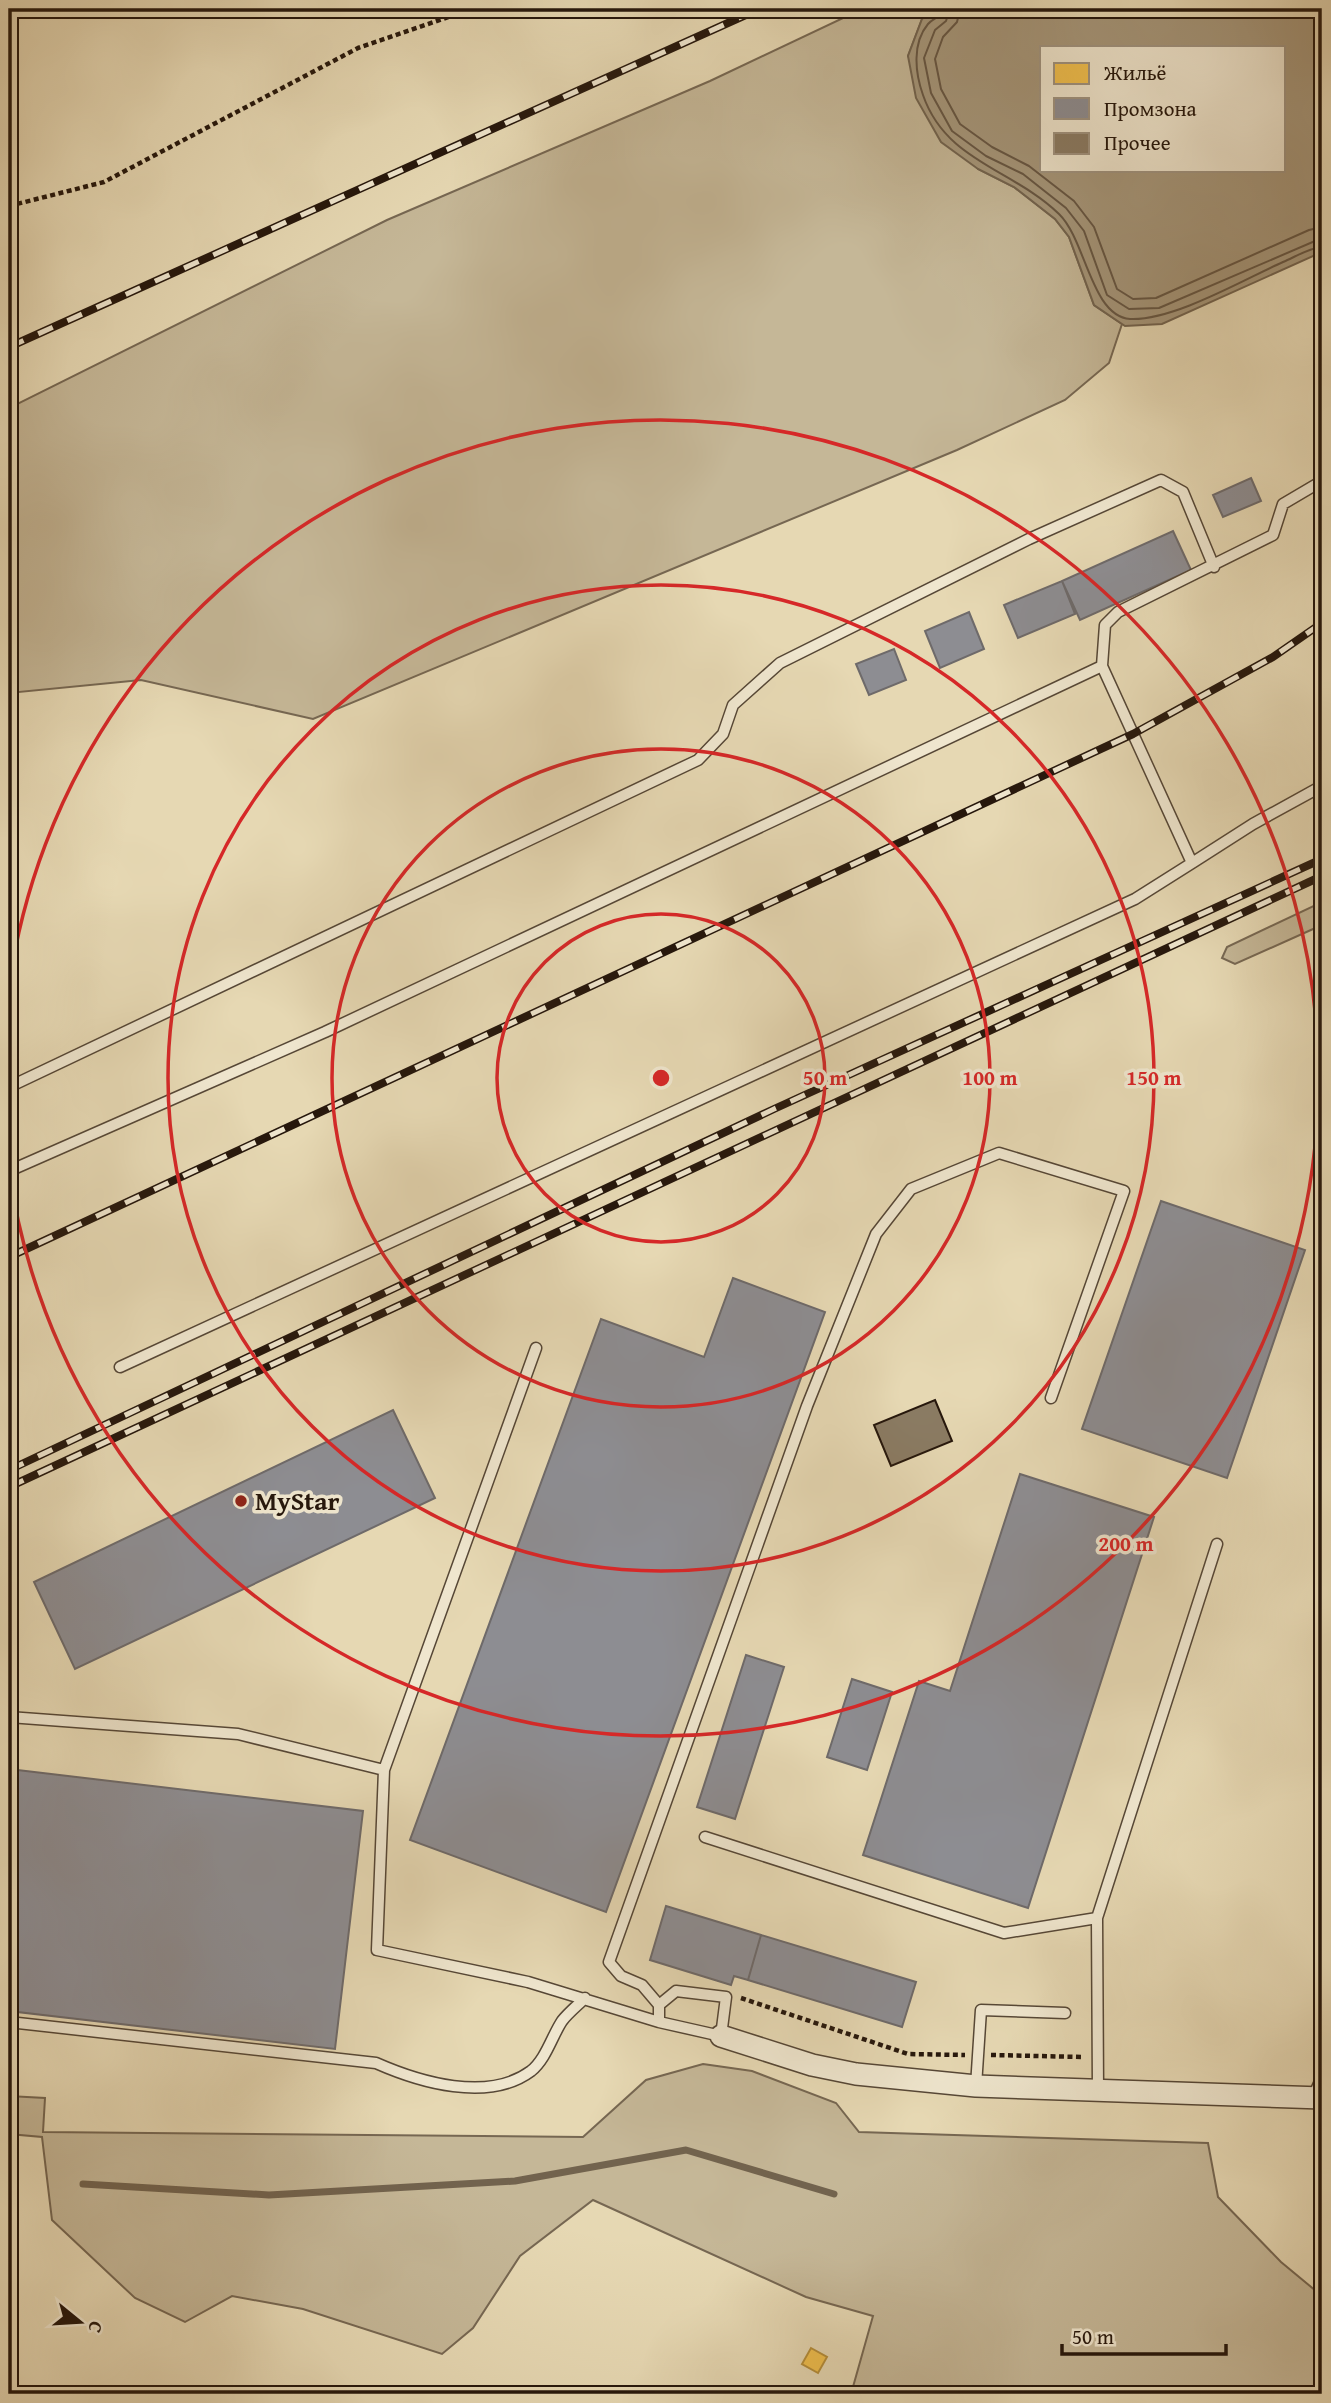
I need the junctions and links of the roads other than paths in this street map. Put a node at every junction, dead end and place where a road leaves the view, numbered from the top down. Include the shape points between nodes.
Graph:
1 (1322, 481) edge
2 (1214, 567) junction
3 (1102, 666) junction
4 (1322, 786) edge
5 (1192, 863) junction
6 (9, 1087) edge
7 (9, 1171) edge
8 (536, 1348) dead end
9 (120, 1367) dead end
10 (1051, 1398) dead end
11 (1217, 1544) dead end
12 (9, 1717) edge
13 (384, 1770) junction
14 (705, 1837) dead end
15 (1097, 1918) junction
16 (585, 1998) junction
17 (659, 2005) junction
18 (1065, 2013) dead end
19 (9, 2022) edge
20 (659, 2022) junction
21 (721, 2036) junction
22 (1322, 2077) edge
23 (976, 2086) junction
24 (1098, 2090) junction
25 (1317, 2098) edge

1 - 2 lane via 1283,504 1273,535
2 - 3 lane via 1118,612 1105,625
2 - 6 lane via 1183,492 1161,480 1029,539 780,663 733,705 723,734 698,760
3 - 5 lane
3 - 7 lane via 325,1032
4 - 5 lane
5 - 9 lane via 1135,899
8 - 13 lane
10 - 17 lane via 1125,1191 999,1153 911,1189 876,1234 807,1406 609,1962 621,1976 642,1985
11 - 15 lane
12 - 13 lane via 238,1734
13 - 16 lane via 377,1950
14 - 15 lane via 1004,1933
15 - 24 lane
16 - 19 lane via 562,2020 532,2070 508,2083 479,2088 410,2078 376,2063
16 - 20 lane
17 - 20 lane
17 - 21 lane via 676,1991 726,1997
18 - 23 lane via 981,2010
20 - 21 lane
21 - 23 street via 856,2074
22 - 25 lane
23 - 24 street
24 - 25 street

